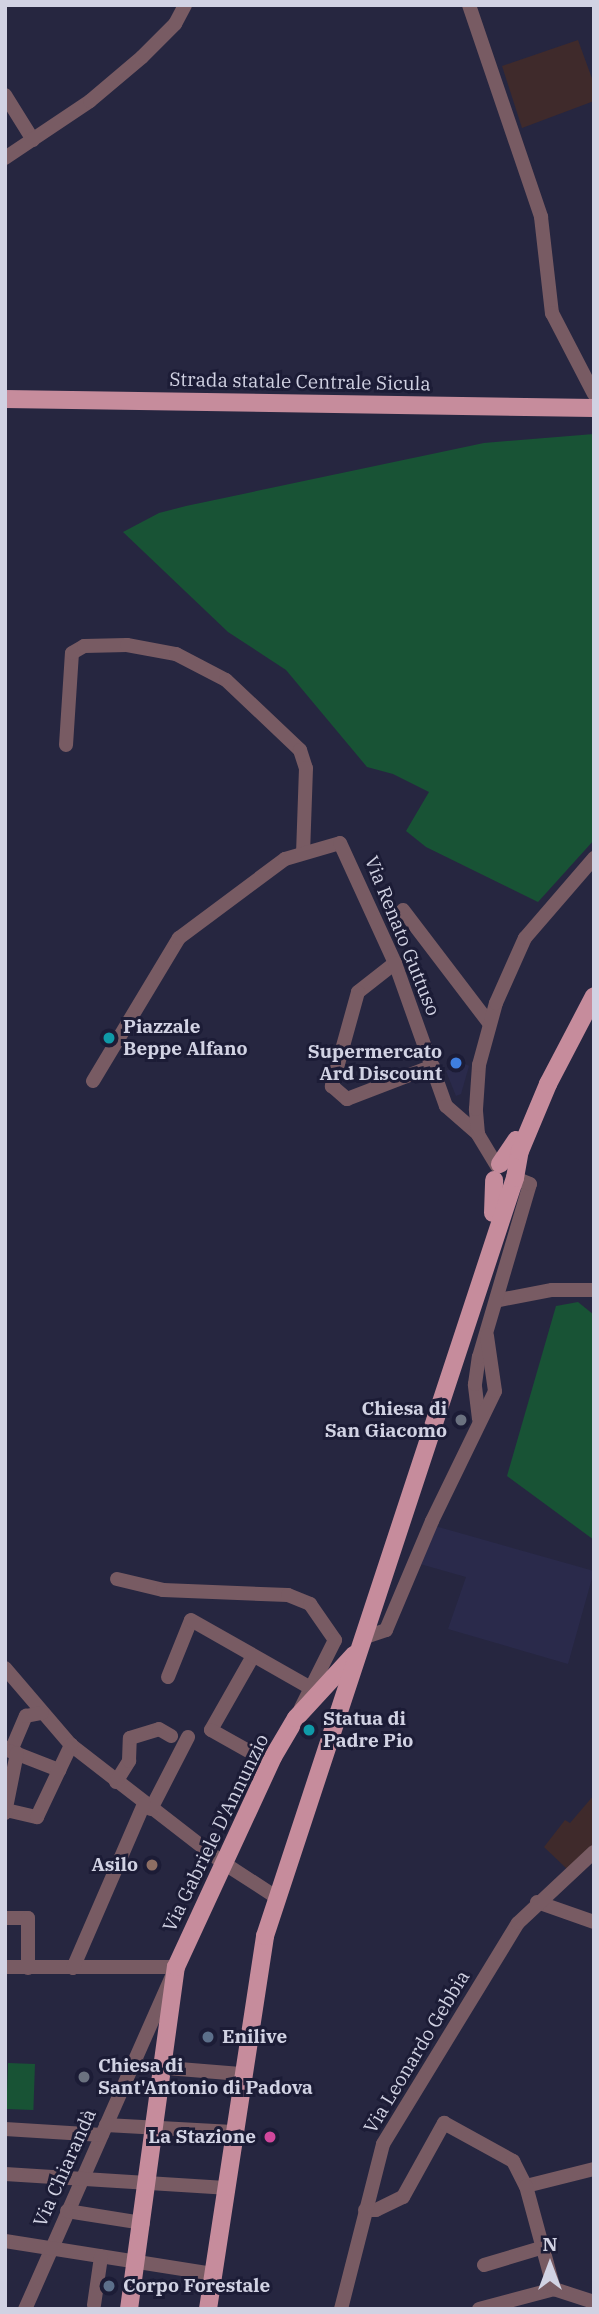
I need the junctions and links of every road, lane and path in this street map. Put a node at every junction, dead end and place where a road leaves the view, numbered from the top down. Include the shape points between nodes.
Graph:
1 (186, 5) edge
2 (469, 5) edge
3 (5, 95) edge
4 (33, 140) junction
5 (5, 158) edge
6 (580, 369) junction
7 (594, 377) edge
8 (594, 394) edge
9 (5, 399) edge
10 (594, 408) edge
11 (65, 745) dead end
12 (303, 853) junction
13 (594, 858) edge
14 (403, 910) dead end
15 (395, 963) junction
16 (594, 980) edge
17 (594, 996) edge
18 (490, 1024) junction
19 (433, 1066) junction
20 (478, 1080) junction
21 (93, 1081) dead end
22 (478, 1134) junction
23 (506, 1171) junction
24 (594, 1290) edge
25 (499, 1300) junction
26 (117, 1578) dead end
27 (364, 1641) junction
28 (253, 1656) junction
29 (5, 1668) edge
30 (168, 1678) dead end
31 (314, 1694) junction
32 (42, 1713) junction
33 (330, 1731) junction
34 (171, 1736) dead end
35 (188, 1737) dead end
36 (71, 1745) junction
37 (9, 1751) edge
38 (270, 1763) junction
39 (59, 1770) junction
40 (116, 1783) junction
41 (147, 1806) junction
42 (6, 1812) edge
43 (594, 1852) edge
44 (222, 1862) junction
45 (537, 1902) junction
46 (274, 1904) junction
47 (5, 1918) edge
48 (594, 1922) edge
49 (5, 1967) edge
50 (176, 1967) junction
51 (28, 1968) junction
52 (73, 1968) junction
53 (165, 2062) junction
54 (130, 2065) junction
55 (242, 2068) junction
56 (5, 2129) edge
57 (104, 2130) junction
58 (156, 2133) junction
59 (233, 2137) junction
60 (594, 2169) edge
61 (5, 2174) edge
62 (80, 2181) junction
63 (148, 2185) junction
64 (526, 2186) junction
65 (226, 2188) junction
66 (365, 2210) junction
67 (67, 2211) junction
68 (143, 2223) junction
69 (5, 2241) edge
70 (50, 2248) junction
71 (544, 2248) junction
72 (101, 2257) junction
73 (136, 2262) junction
74 (484, 2265) dead end
75 (214, 2274) junction
76 (36, 2286) junction
77 (554, 2289) junction
78 (594, 2302) edge
79 (94, 2305) dead end
80 (25, 2309) edge
81 (39, 2309) edge
82 (129, 2309) edge
83 (208, 2309) edge
84 (341, 2309) edge
85 (479, 2309) edge

1 - 4 street via 175,24 142,57
2 - 6 street via 541,217 552,313
3 - 4 street
4 - 5 street
6 - 7 street
6 - 8 street
9 - 10 main road, Strada statale Centrale Sicula
11 - 12 street via 72,653 84,646 127,645 176,653 226,680 300,750 306,768
12 - 15 street, Via Renato Guttuso via 335,842 344,846
12 - 21 street, Via Renato Guttuso via 285,859 179,937
13 - 18 street via 525,938 509,968
14 - 18 street
15 - 19 street, Via Renato Guttuso
15 - 19 street via 358,992 332,1086 347,1099
16 - 23 main road via 562,1032
17 - 23 main road
18 - 20 street
19 - 22 street, Via Renato Guttuso via 446,1106
20 - 22 street
20 - 23 street via 488,1135
22 - 23 street
23 - 25 street via 530,1184
23 - 27 main road via 481,1275
24 - 25 street via 552,1290
25 - 27 street via 475,1384 479,1419 386,1630
26 - 31 street via 163,1590 288,1595 310,1604 335,1640
27 - 31 main road, Via Gabriele D'Annunzio
27 - 33 main road
28 - 30 street via 191,1620
28 - 31 street
28 - 38 street via 211,1730
29 - 32 street
31 - 33 main road via 326,1704
31 - 38 main road, Via Gabriele D'Annunzio
32 - 36 street
32 - 37 street via 26,1716
33 - 46 main road
34 - 40 street via 159,1729 130,1738 128,1761
35 - 41 street
36 - 39 street
36 - 40 street
37 - 39 street
37 - 42 street
38 - 44 main road, Via Gabriele D'Annunzio
39 - 42 street via 37,1817
40 - 41 street
41 - 44 street
41 - 52 street
43 - 45 street, Via Leonardo Gebbia
44 - 46 street
44 - 50 main road, Via Gabriele D'Annunzio
45 - 48 street
45 - 66 street, Via Leonardo Gebbia via 495,1957 464,2017 383,2144
46 - 55 main road
47 - 51 street via 28,1918
49 - 51 street
50 - 52 street
50 - 53 main road, Via Gabriele D'Annunzio
50 - 54 street, Via Chiarandà
51 - 52 street
53 - 54 street
53 - 55 street
53 - 58 main road, Via Gabriele D'Annunzio
54 - 57 street, Via Chiarandà
55 - 59 main road
56 - 57 street
57 - 58 street
57 - 62 street, Via Chiarandà
58 - 59 street
58 - 63 main road, Via Gabriele D'Annunzio
59 - 65 main road
60 - 64 street
61 - 62 street
62 - 63 street
62 - 67 street, Via Chiarandà
63 - 65 street
63 - 68 main road, Via Gabriele D'Annunzio
64 - 66 street via 508,2155 444,2123 403,2197 376,2210
64 - 71 street
65 - 75 main road
66 - 84 street, Via Leonardo Gebbia
67 - 68 street
67 - 70 street, Via Chiarandà
68 - 73 main road, Via Gabriele D'Annunzio
69 - 70 street
70 - 72 street
70 - 76 street, Via Chiarandà
71 - 74 street
71 - 77 street
72 - 73 street
72 - 79 street
73 - 75 street
73 - 82 main road, Via Gabriele D'Annunzio
75 - 83 main road
76 - 80 street, Via Chiarandà
76 - 81 street
77 - 78 street
77 - 85 street

